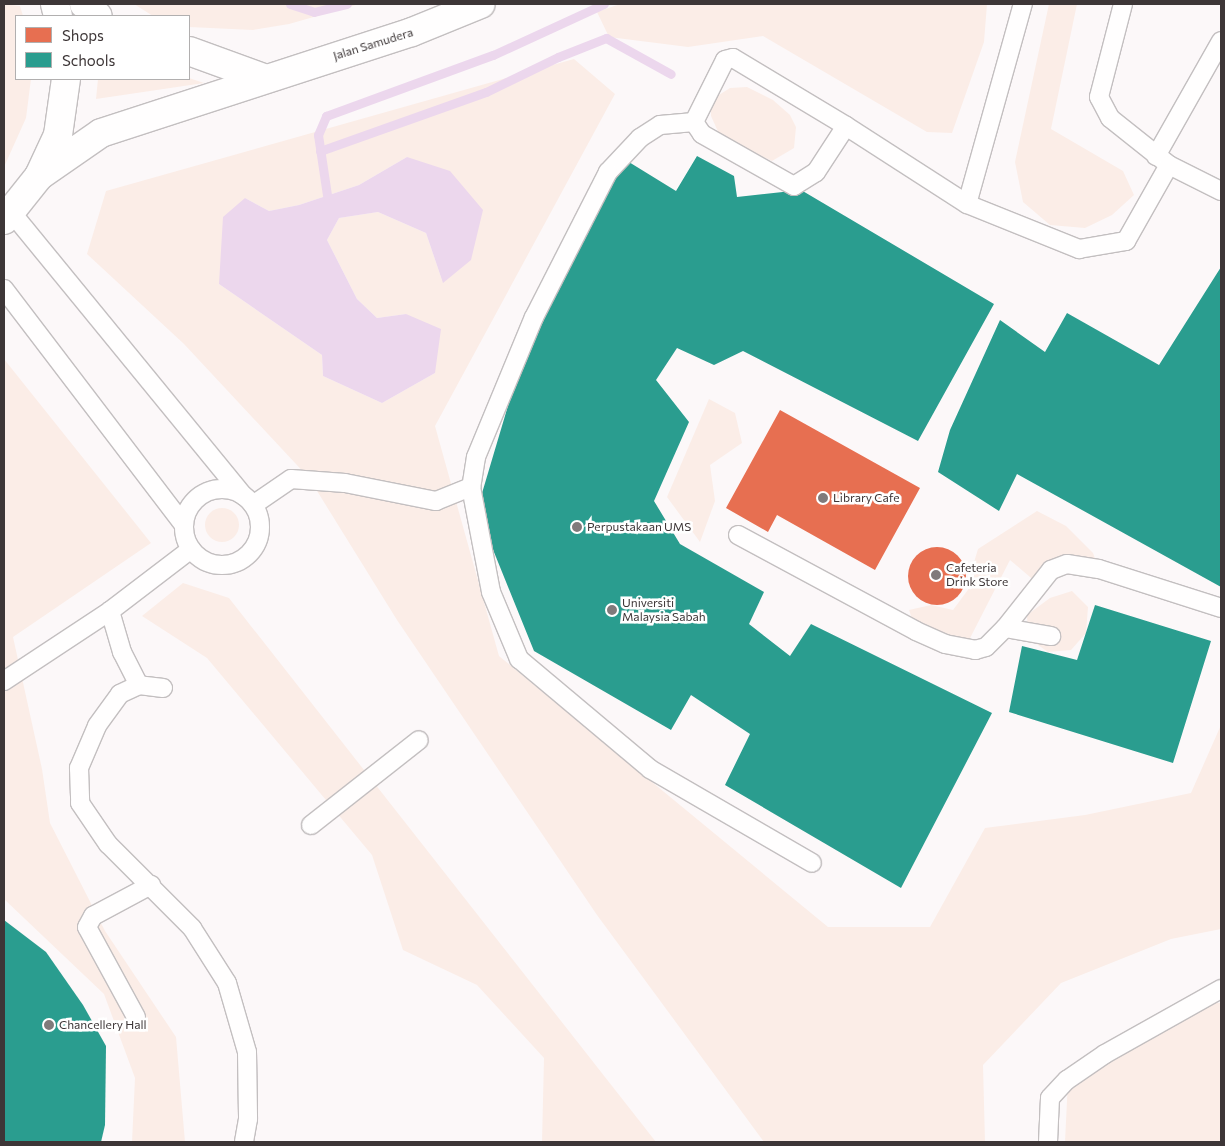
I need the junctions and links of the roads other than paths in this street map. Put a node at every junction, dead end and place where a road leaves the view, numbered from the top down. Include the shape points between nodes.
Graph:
1 (84, 4) edge
2 (481, 4) edge
3 (1023, 4) edge
4 (1123, 4) edge
5 (97, 15) edge
6 (1221, 40) edge
7 (190, 51) edge
8 (263, 78) junction
9 (66, 80) edge
10 (694, 122) junction
11 (846, 126) junction
12 (1163, 161) junction
13 (39, 176) junction
14 (1221, 191) edge
15 (967, 204) junction
16 (8, 217) edge
17 (4, 290) edge
18 (471, 487) junction
19 (248, 500) junction
20 (183, 524) junction
21 (738, 535) dead end
22 (191, 549) junction
23 (1221, 608) edge
24 (110, 612) junction
25 (1005, 628) junction
26 (1051, 636) dead end
27 (4, 681) edge
28 (139, 685) junction
29 (163, 688) dead end
30 (419, 740) dead end
31 (311, 825) dead end
32 (812, 863) dead end
33 (151, 885) junction
34 (1221, 989) edge
35 (136, 1017) dead end
36 (244, 1142) edge
37 (1048, 1142) edge

1 - 5 street
2 - 8 street, Jalan Samudera via 412,32
3 - 15 lane
4 - 12 lane via 1099,97 1110,118
6 - 12 lane
7 - 8 street
8 - 13 street, Jalan Samudera via 101,133
9 - 13 street via 58,135
10 - 11 lane via 702,134 794,186 816,172
10 - 11 lane via 725,60 733,58
10 - 18 lane via 660,124 640,138 608,172 534,317 476,457
11 - 15 lane
12 - 14 lane
12 - 15 lane via 1126,241 1080,249
13 - 16 street
16 - 19 lane
17 - 20 lane
18 - 19 lane via 436,501 345,483 291,479
18 - 32 lane via 490,592 519,659 650,769
19 - 20 lane via 218,489 205,492 194,500
19 - 22 lane via 260,530 250,554 226,565 212,564
20 - 22 lane
21 - 25 lane via 945,644 975,650 986,647
22 - 24 lane
23 - 25 lane via 1099,569 1067,564 1051,570
24 - 27 lane
24 - 28 lane via 122,652
25 - 26 lane
28 - 29 lane
28 - 33 lane via 120,694 97,726 79,768 79,789 80,803 91,822 108,844
30 - 31 lane
33 - 35 lane via 93,916 87,927
33 - 36 lane via 192,928 227,983 247,1052 248,1119
34 - 37 lane via 1071,1077 1050,1098

